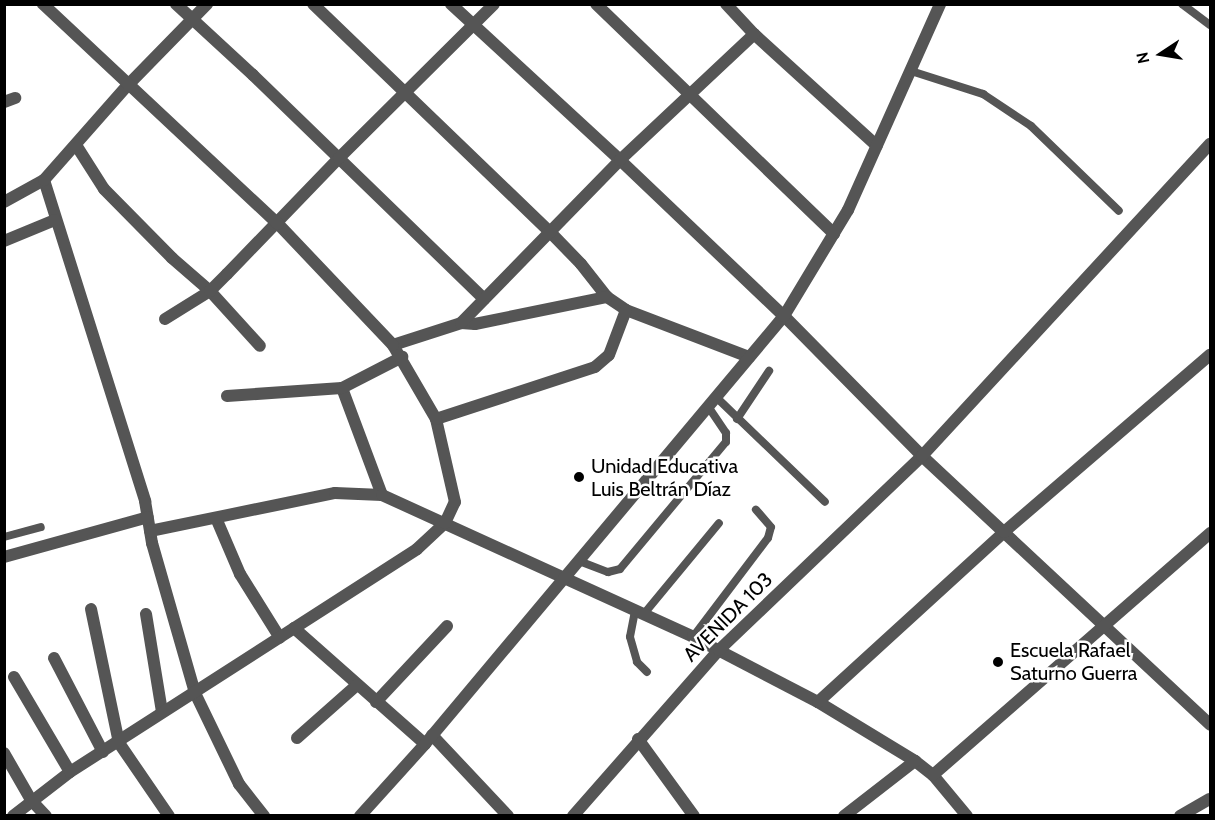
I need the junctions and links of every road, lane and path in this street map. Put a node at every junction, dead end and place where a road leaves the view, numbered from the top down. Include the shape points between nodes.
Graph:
1 (44, 4) edge
2 (176, 4) edge
3 (207, 4) edge
4 (313, 4) edge
5 (451, 4) edge
6 (494, 4) edge
7 (597, 4) edge
8 (726, 4) edge
9 (940, 4) edge
10 (1182, 4) edge
11 (191, 19) junction
12 (1210, 25) edge
13 (472, 26) junction
14 (754, 34) junction
15 (911, 71) junction
16 (127, 86) junction
17 (405, 93) junction
18 (687, 94) junction
19 (1210, 144) edge
20 (76, 145) junction
21 (878, 146) junction
22 (339, 158) junction
23 (620, 160) junction
24 (44, 180) junction
25 (4, 202) edge
26 (1119, 211) dead end
27 (55, 220) junction
28 (278, 224) junction
29 (550, 233) junction
30 (834, 234) junction
31 (4, 241) edge
32 (210, 291) junction
33 (607, 297) junction
34 (484, 299) junction
35 (626, 310) junction
36 (784, 316) junction
37 (165, 319) dead end
38 (461, 323) junction
39 (393, 345) junction
40 (260, 346) dead end
41 (1210, 354) edge
42 (402, 357) junction
43 (749, 357) junction
44 (769, 371) dead end
45 (342, 388) junction
46 (226, 396) dead end
47 (712, 402) junction
48 (436, 419) junction
49 (737, 419) junction
50 (922, 456) junction
51 (382, 495) junction
52 (825, 502) dead end
53 (756, 510) dead end
54 (148, 517) junction
55 (216, 518) junction
56 (445, 523) junction
57 (719, 523) dead end
58 (40, 527) dead end
59 (150, 531) junction
60 (1004, 532) junction
61 (1210, 533) edge
62 (4, 537) edge
63 (4, 557) edge
64 (579, 561) junction
65 (564, 579) junction
66 (91, 609) dead end
67 (639, 613) junction
68 (146, 614) dead end
69 (447, 626) dead end
70 (1104, 627) junction
71 (294, 628) junction
72 (693, 637) junction
73 (280, 638) junction
74 (719, 650) junction
75 (54, 658) dead end
76 (647, 672) dead end
77 (14, 677) dead end
78 (357, 685) junction
79 (195, 693) junction
80 (376, 702) junction
81 (818, 702) junction
82 (162, 712) junction
83 (1210, 725) edge
84 (297, 738) dead end
85 (429, 739) junction
86 (638, 739) junction
87 (119, 743) junction
88 (103, 752) junction
89 (4, 753) edge
90 (915, 761) junction
91 (70, 772) junction
92 (933, 775) junction
93 (1210, 799) edge
94 (31, 800) junction
95 (13, 816) edge
96 (46, 816) edge
97 (169, 816) edge
98 (264, 816) edge
99 (360, 816) edge
100 (508, 816) edge
101 (573, 816) edge
102 (694, 816) edge
103 (844, 816) edge
104 (967, 816) edge
105 (1180, 816) edge

1 - 16 street
2 - 11 street
3 - 11 street
4 - 17 street
5 - 13 street
6 - 13 street
7 - 18 street
8 - 14 street
9 - 15 street
10 - 12 lane
11 - 16 street
11 - 22 street
13 - 17 street
13 - 23 street
14 - 18 street
14 - 21 street
15 - 21 street
15 - 26 lane via 983,94 1031,126
16 - 20 street
16 - 28 street
17 - 22 street
17 - 29 street
18 - 23 street
18 - 30 street
19 - 50 street, AVENIDA 103
20 - 24 street
20 - 32 street via 104,189
21 - 30 street
22 - 28 street
22 - 34 street
23 - 29 street
23 - 36 street
24 - 25 street
24 - 27 street
27 - 31 street
27 - 54 street
28 - 32 street
28 - 39 street
29 - 33 street via 582,264
29 - 34 street
30 - 36 street
32 - 37 street
32 - 40 street
33 - 35 street
33 - 38 street via 486,322
34 - 38 street
35 - 43 street
35 - 48 street via 609,355 595,367
36 - 43 street
36 - 50 street
38 - 39 street
39 - 42 street
41 - 60 street
42 - 45 street
42 - 48 street
43 - 47 street
44 - 49 lane
45 - 46 street
45 - 51 street
47 - 49 lane
47 - 64 street
47 - 64 lane via 726,441 620,569 608,572
48 - 56 street via 455,502
49 - 52 lane
50 - 60 street
50 - 74 street, AVENIDA 103
51 - 55 street via 335,493
51 - 56 street
53 - 72 lane via 771,527 768,538
54 - 59 street
54 - 63 street
55 - 59 street
55 - 73 street via 240,574
56 - 65 street
56 - 71 street via 417,549
57 - 67 lane
58 - 62 lane
59 - 79 street
60 - 70 street
60 - 81 street
61 - 70 street
64 - 65 street
65 - 67 street
65 - 85 street
66 - 87 street
67 - 72 street
67 - 76 lane via 630,637 637,662
68 - 82 street
69 - 80 street
70 - 83 street
70 - 92 street
71 - 73 street
71 - 78 street
72 - 74 street
73 - 79 street
74 - 81 street
74 - 86 street, AVENIDA 103
75 - 88 street
77 - 91 street
78 - 80 street
78 - 84 street
79 - 82 street
79 - 98 street via 240,784
80 - 85 street
81 - 90 street
82 - 87 street
85 - 99 street
85 - 100 street
86 - 101 street, AVENIDA 103
86 - 102 street
87 - 88 street
87 - 97 street
88 - 91 street
89 - 94 street
90 - 92 street
90 - 103 street
91 - 94 street
92 - 104 street
93 - 105 street
94 - 95 street
94 - 96 street

